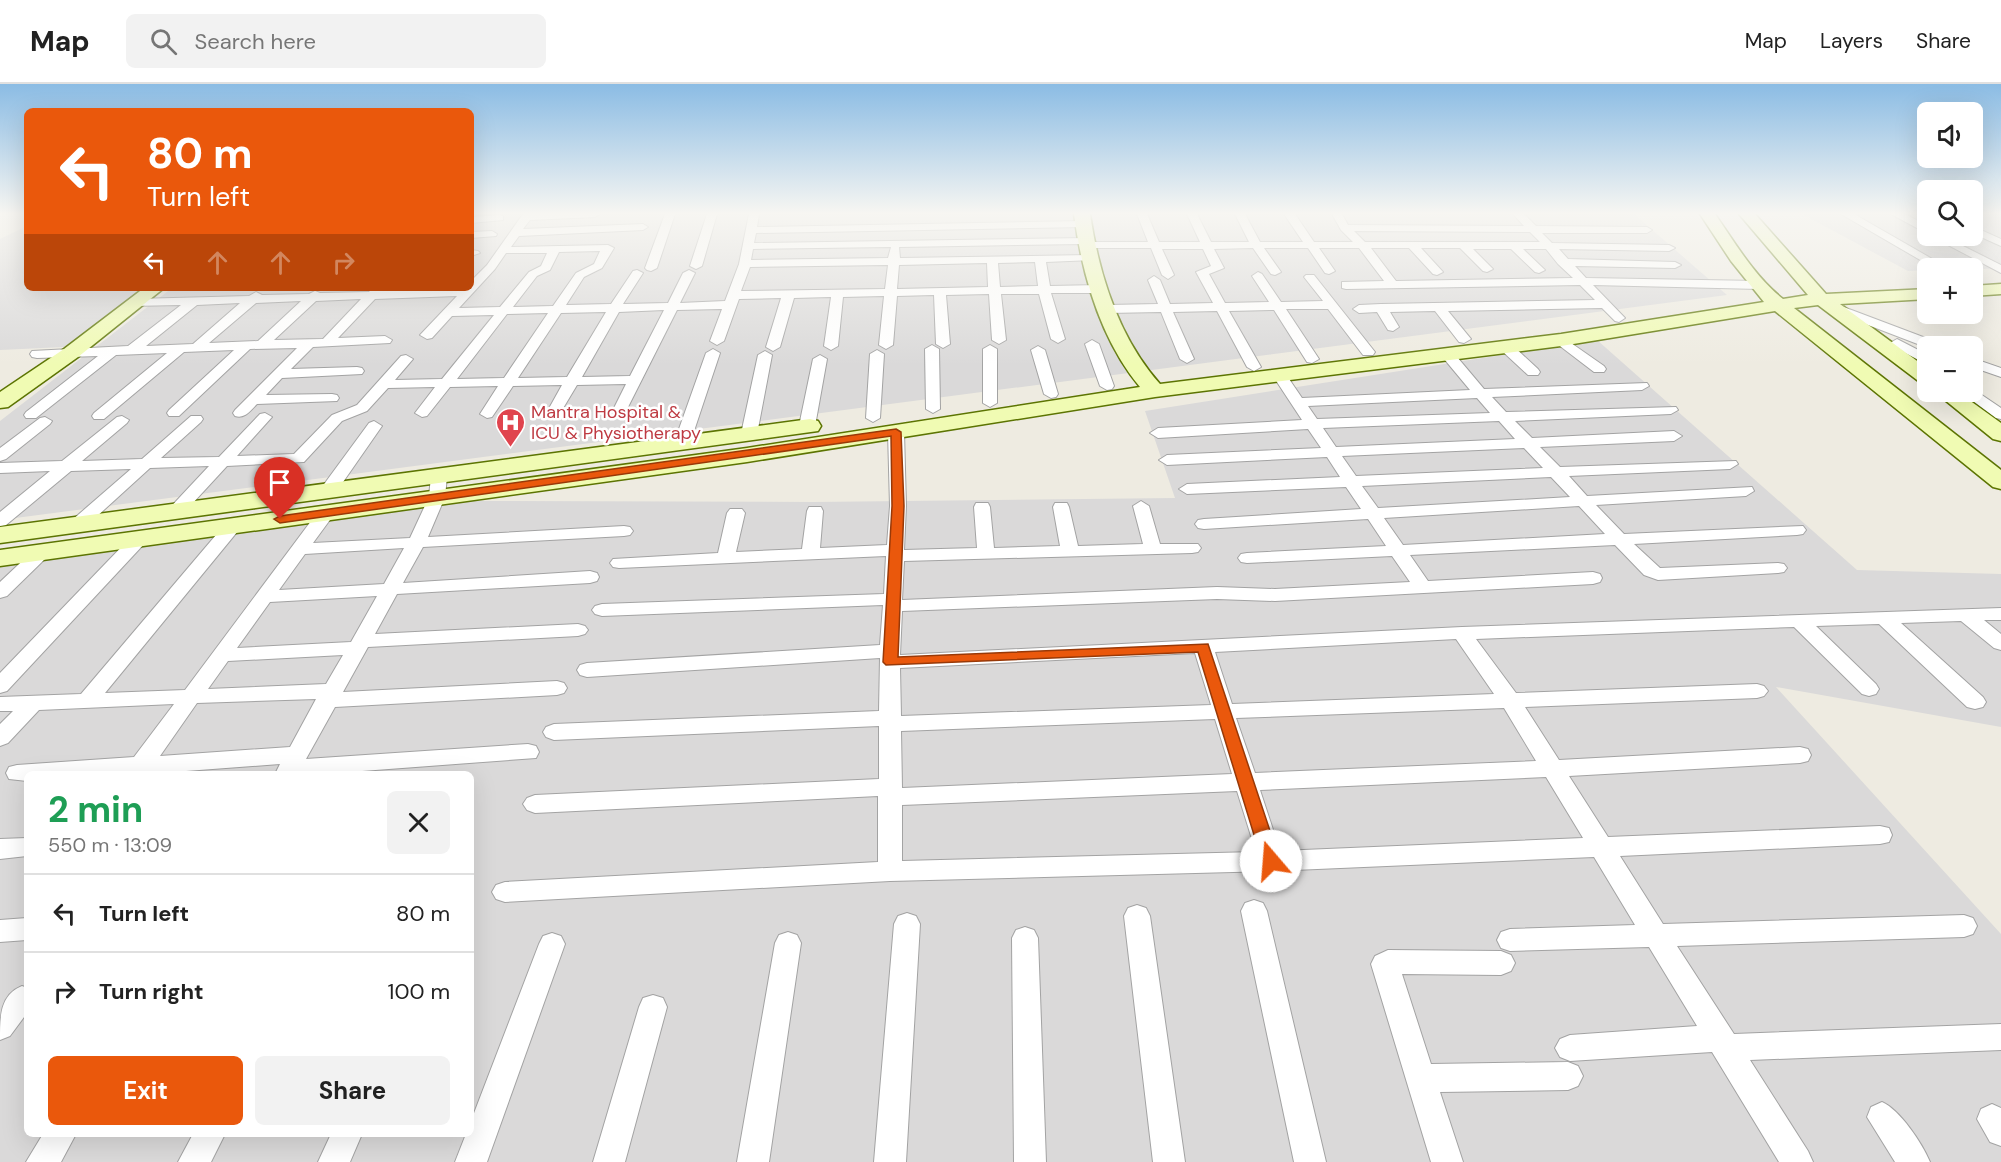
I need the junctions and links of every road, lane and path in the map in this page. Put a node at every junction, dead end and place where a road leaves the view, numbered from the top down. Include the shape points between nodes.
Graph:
1 (492, 264) edge
2 (547, 264) edge
3 (599, 264) edge
4 (652, 264) edge
5 (694, 264) edge
6 (745, 264) edge
7 (894, 264) edge
8 (902, 264) edge
9 (982, 264) edge
10 (992, 264) edge
11 (1041, 264) edge
12 (1094, 264) edge
13 (1164, 264) edge
14 (1216, 264) edge
15 (1270, 264) edge
16 (1324, 264) edge
17 (1378, 264) edge
18 (1430, 264) edge
19 (1482, 264) edge
20 (1533, 264) edge
21 (1564, 264) edge
22 (1649, 264) edge
23 (1732, 264) edge
24 (1745, 264) edge
25 (1791, 264) edge
26 (1806, 264) edge
27 (1987, 264) edge
28 (1675, 265) dead end
29 (651, 268) dead end
30 (1487, 269) dead end
31 (1539, 270) dead end
32 (1329, 271) dead end
33 (1275, 272) dead end
34 (1437, 272) dead end
35 (2001, 272) edge
36 (637, 273) dead end
37 (1983, 274) edge
38 (1168, 275) dead end
39 (1258, 276) dead end
40 (1310, 277) dead end
41 (1154, 280) dead end
42 (945, 281) junction
43 (1581, 281) junction
44 (1917, 281) edge
45 (474, 285) edge
46 (1346, 285) dead end
47 (1394, 285) junction
48 (893, 288) junction
49 (1101, 289) junction
50 (2001, 289) edge
51 (1983, 290) edge
52 (146, 291) edge
53 (206, 291) edge
54 (262, 291) edge
55 (319, 291) edge
56 (376, 291) edge
57 (1765, 291) junction
58 (468, 292) joint
59 (993, 292) junction
60 (1045, 292) junction
61 (1917, 294) edge
62 (734, 295) junction
63 (837, 295) junction
64 (132, 296) edge
65 (788, 296) junction
66 (1820, 296) junction
67 (312, 297) junction
68 (253, 299) junction
69 (193, 302) junction
70 (1329, 305) junction
71 (1276, 307) junction
72 (1438, 307) junction
73 (671, 308) junction
74 (1168, 308) junction
75 (1222, 308) junction
76 (1381, 308) junction
77 (614, 309) junction
78 (1108, 309) junction
79 (1359, 309) dead end
80 (557, 310) junction
81 (502, 311) junction
82 (1612, 311) junction
83 (449, 312) junction
84 (1807, 326) junction
85 (1393, 327) dead end
86 (1861, 329) junction
87 (427, 336) dead end
88 (1058, 339) dead end
89 (1464, 339) junction
90 (1917, 339) edge
91 (385, 340) dead end
92 (1561, 340) junction
93 (327, 342) junction
94 (309, 343) junction
95 (1092, 344) dead end
96 (247, 345) junction
97 (262, 345) junction
98 (831, 346) dead end
99 (182, 347) junction
100 (197, 347) junction
101 (1506, 347) junction
102 (133, 349) junction
103 (114, 350) junction
104 (1038, 350) dead end
105 (71, 352) junction
106 (1368, 352) junction
107 (38, 354) junction
108 (1447, 354) junction
109 (1917, 354) edge
110 (406, 359) dead end
111 (820, 359) dead end
112 (1187, 359) dead end
113 (1312, 359) junction
114 (19, 366) dead end
115 (1983, 366) edge
116 (1254, 367) junction
117 (1599, 369) dead end
118 (357, 371) dead end
119 (1917, 371) edge
120 (1533, 372) dead end
121 (2001, 373) edge
122 (279, 374) junction
123 (1280, 376) junction
124 (636, 380) junction
125 (574, 381) junction
126 (510, 382) junction
127 (446, 383) junction
128 (384, 384) junction
129 (1107, 386) junction
130 (1150, 386) junction
131 (1642, 386) dead end
132 (1479, 392) junction
133 (1051, 394) junction
134 (5, 395) edge
135 (332, 398) dead end
136 (252, 400) junction
137 (1300, 402) junction
138 (1958, 402) edge
139 (1982, 402) edge
140 (990, 403) junction
141 (933, 409) junction
142 (620, 410) dead end
143 (1671, 410) dead end
144 (555, 412) dead end
145 (174, 413) dead end
146 (240, 413) dead end
147 (422, 413) dead end
148 (487, 414) dead end
149 (99, 416) dead end
150 (1502, 416) junction
151 (2001, 416) edge
152 (265, 417) dead end
153 (873, 418) junction
154 (196, 419) dead end
155 (122, 420) dead end
156 (1313, 424) junction
157 (374, 426) dead end
158 (807, 426) junction
159 (896, 432) junction
160 (1158, 433) dead end
161 (749, 434) junction
162 (2001, 434) edge
163 (1674, 436) dead end
164 (1528, 442) junction
165 (682, 443) junction
166 (1331, 452) junction
167 (0, 456) edge
168 (1167, 460) dead end
169 (220, 463) junction
170 (145, 464) junction
171 (1730, 464) dead end
172 (63, 466) junction
173 (0, 468) edge
174 (1556, 471) junction
175 (1351, 482) junction
176 (2001, 482) edge
177 (438, 487) junction
178 (1187, 489) dead end
179 (2001, 490) edge
180 (1746, 491) dead end
181 (327, 502) junction
182 (1584, 502) junction
183 (1142, 506) dead end
184 (982, 507) dead end
185 (1061, 507) dead end
186 (815, 511) dead end
187 (174, 513) junction
188 (736, 513) dead end
189 (1372, 515) junction
190 (0, 521) edge
191 (1204, 524) dead end
192 (77, 525) junction
193 (234, 526) junction
194 (1797, 530) dead end
195 (624, 531) dead end
196 (0, 535) edge
197 (1619, 537) junction
198 (139, 539) junction
199 (417, 542) junction
200 (1192, 548) dead end
201 (299, 549) junction
202 (1153, 549) junction
203 (1070, 551) junction
204 (1398, 551) junction
205 (42, 552) junction
206 (895, 553) junction
207 (810, 554) junction
208 (986, 554) junction
209 (0, 558) edge
210 (726, 558) junction
211 (1247, 558) dead end
212 (619, 563) dead end
213 (1778, 568) dead end
214 (590, 577) dead end
215 (1593, 578) dead end
216 (1423, 588) junction
217 (388, 590) junction
218 (0, 592) edge
219 (263, 597) junction
220 (892, 603) junction
221 (602, 610) dead end
222 (2001, 614) edge
223 (1966, 616) junction
224 (1885, 620) junction
225 (1800, 622) junction
226 (578, 630) dead end
227 (1462, 633) junction
228 (358, 644) junction
229 (2001, 644) edge
230 (1203, 647) junction
231 (220, 655) junction
232 (890, 657) junction
233 (587, 670) dead end
234 (0, 686) edge
235 (557, 688) dead end
236 (1869, 688) dead end
237 (1757, 691) dead end
238 (329, 695) junction
239 (189, 696) junction
240 (1509, 699) junction
241 (87, 701) junction
242 (1976, 702) dead end
243 (33, 703) junction
244 (0, 704) edge
245 (1222, 712) junction
246 (891, 721) junction
247 (554, 732) dead end
248 (0, 738) edge
249 (528, 752) dead end
250 (1800, 755) dead end
251 (291, 765) edge
252 (138, 768) edge
253 (1552, 769) junction
254 (46, 771) edge
255 (16, 772) dead end
256 (24, 772) edge
257 (1245, 783) junction
258 (891, 792) junction
259 (535, 804) dead end
260 (1880, 835) dead end
261 (24, 847) edge
262 (1600, 848) junction
263 (0, 849) edge
264 (1271, 861) junction
265 (890, 871) junction
266 (505, 892) dead end
267 (1254, 911) dead end
268 (1137, 916) dead end
269 (907, 924) dead end
270 (1964, 926) dead end
271 (1657, 936) junction
272 (1025, 938) dead end
273 (788, 943) dead end
274 (552, 944) dead end
275 (22, 998) dead end
276 (653, 1007) dead end
277 (0, 1027) edge
278 (2001, 1037) edge
279 (1723, 1043) junction
280 (1420, 1078) junction
281 (1882, 1117) dead end
282 (59, 1137) edge
283 (208, 1137) edge
284 (346, 1137) edge
285 (42, 1162) edge
286 (194, 1162) edge
287 (334, 1162) edge
288 (471, 1162) edge
289 (609, 1162) edge
290 (753, 1162) edge
291 (890, 1162) edge
292 (1030, 1162) edge
293 (1169, 1162) edge
294 (1310, 1162) edge
295 (1448, 1162) edge
296 (1797, 1162) edge
297 (1914, 1162) edge

1 - 45 street
2 - 81 street via 533,274
3 - 80 street via 580,275
4 - 29 street
5 - 73 street
6 - 62 street
7 - 48 street
8 - 42 street
9 - 42 street
10 - 59 street
11 - 60 street
12 - 49 street
13 - 38 street
14 - 75 street via 1218,269 1202,271
15 - 33 street
16 - 32 street
17 - 47 street
18 - 34 street
19 - 30 street
20 - 31 street
21 - 43 street
22 - 28 street
23 - 57 street
24 - 57 street
25 - 66 street
26 - 66 street via 1819,280
27 - 35 street
35 - 37 street
36 - 77 street
39 - 71 street
40 - 70 street
41 - 74 street
42 - 48 street
42 - 59 street
42 - 141 street
43 - 47 street
43 - 57 street
43 - 82 street
44 - 66 street
46 - 47 street
48 - 62 street
48 - 63 street
48 - 153 street
49 - 60 street
49 - 78 street
50 - 51 street
52 - 64 street
53 - 69 street
54 - 68 street
55 - 67 street
56 - 58 street
56 - 67 street
56 - 93 street
57 - 66 street
57 - 82 street
57 - 84 street
57 - 92 street
58 - 83 street
59 - 60 street
59 - 140 street
60 - 88 street
61 - 66 street
62 - 65 street
62 - 73 street
62 - 165 street
63 - 65 street
63 - 98 street
64 - 69 street
64 - 105 street
64 - 107 street
65 - 161 street via 769,351
66 - 86 street
66 - 90 street
67 - 68 street
67 - 97 street
68 - 69 street
68 - 100 street
69 - 102 street
70 - 71 street
70 - 106 street
71 - 75 street
71 - 113 street
72 - 76 street
72 - 82 street
72 - 89 street
73 - 77 street
73 - 124 street
74 - 75 street
74 - 78 street
74 - 112 street
75 - 116 street
76 - 79 street
76 - 85 street
77 - 80 street
77 - 125 street
78 - 130 street via 1117,336
80 - 81 street
80 - 126 street
81 - 83 street
81 - 127 street
82 - 89 street
83 - 87 street
84 - 176 street
84 - 179 street via 1826,348
86 - 109 street
86 - 119 street
89 - 106 street
91 - 93 street
92 - 101 street
92 - 117 street
93 - 94 street
94 - 97 street
94 - 122 street
95 - 129 street
96 - 97 street
96 - 100 street
96 - 145 street
99 - 100 street
99 - 102 street
99 - 149 street
101 - 108 street
101 - 120 street
102 - 103 street
103 - 105 street
103 - 167 street
104 - 133 street
105 - 107 street
105 - 134 street
106 - 113 street
107 - 114 street
108 - 123 street
108 - 132 street
110 - 128 street
111 - 158 street
113 - 116 street
115 - 121 street
116 - 130 street
118 - 122 street
122 - 136 street
123 - 130 street
123 - 137 street
124 - 125 street
124 - 142 street
125 - 126 street
125 - 144 street
126 - 127 street
126 - 148 street
127 - 128 street
127 - 147 street
128 - 169 street via 361,408 337,418 300,459
129 - 130 street
129 - 133 street
130 - 159 street
131 - 132 street
132 - 137 street
132 - 150 street
133 - 140 street
135 - 136 street
136 - 146 street
137 - 156 street
138 - 162 street
139 - 151 street
140 - 141 street
141 - 153 street
143 - 150 street
150 - 156 street
150 - 164 street
152 - 169 street
153 - 158 street
154 - 170 street
155 - 172 street
156 - 160 street
156 - 166 street
157 - 181 street
158 - 161 street
159 - 177 street
159 - 206 street
161 - 165 street
163 - 164 street
164 - 166 street
164 - 174 street
165 - 177 street
166 - 168 street
166 - 175 street
169 - 170 street
169 - 187 street
170 - 172 street
170 - 192 street
171 - 174 street
172 - 173 street
172 - 190 street
174 - 175 street
174 - 182 street
175 - 178 street
175 - 189 street
177 - 181 street
177 - 199 street
180 - 182 street
181 - 187 street
181 - 193 street
181 - 201 street
182 - 189 street
182 - 197 street
183 - 202 street
184 - 208 street
185 - 203 street
186 - 207 street
187 - 192 street
188 - 210 street
189 - 191 street
189 - 204 street
192 - 196 street
193 - 198 street
193 - 241 street
194 - 197 street
195 - 199 street
197 - 204 street
197 - 213 street via 1650,571 1658,574
198 - 205 street
198 - 234 street
199 - 201 street
199 - 217 street
200 - 202 street
201 - 219 street
202 - 203 street
203 - 208 street
204 - 211 street
204 - 216 street
205 - 209 street
205 - 218 street
206 - 207 street
206 - 208 street
206 - 220 street
207 - 210 street
210 - 212 street
214 - 217 street
215 - 216 street
216 - 220 street
217 - 219 street
217 - 228 street
219 - 231 street
220 - 221 street
220 - 232 street
222 - 223 street
223 - 224 street
223 - 229 street
224 - 225 street
224 - 242 street
225 - 227 street
225 - 236 street
226 - 228 street
227 - 230 street
227 - 240 street
228 - 231 street
228 - 238 street
230 - 232 street
230 - 245 street
231 - 239 street
232 - 233 street
232 - 246 street
235 - 238 street
237 - 240 street
238 - 239 street
238 - 251 street
239 - 241 street
239 - 252 street
240 - 245 street
240 - 253 street
241 - 243 street
243 - 244 street
243 - 248 street
245 - 246 street
245 - 257 street
246 - 247 street
246 - 258 street
249 - 251 street
250 - 253 street
251 - 252 street
252 - 254 street
253 - 257 street
253 - 262 street
255 - 256 street
257 - 258 street
257 - 264 street
258 - 259 street
258 - 265 street
260 - 262 street
261 - 263 street
262 - 264 street
262 - 271 street
264 - 265 street
265 - 266 street
267 - 294 street
268 - 293 street
269 - 291 street
270 - 271 street
271 - 279 street
271 - 280 street via 1386,963
272 - 292 street
273 - 290 street
274 - 288 street
275 - 277 street
276 - 289 street
278 - 279 street
279 - 280 street
279 - 296 street
280 - 295 street
281 - 297 street
282 - 285 street
283 - 286 street
284 - 287 street

